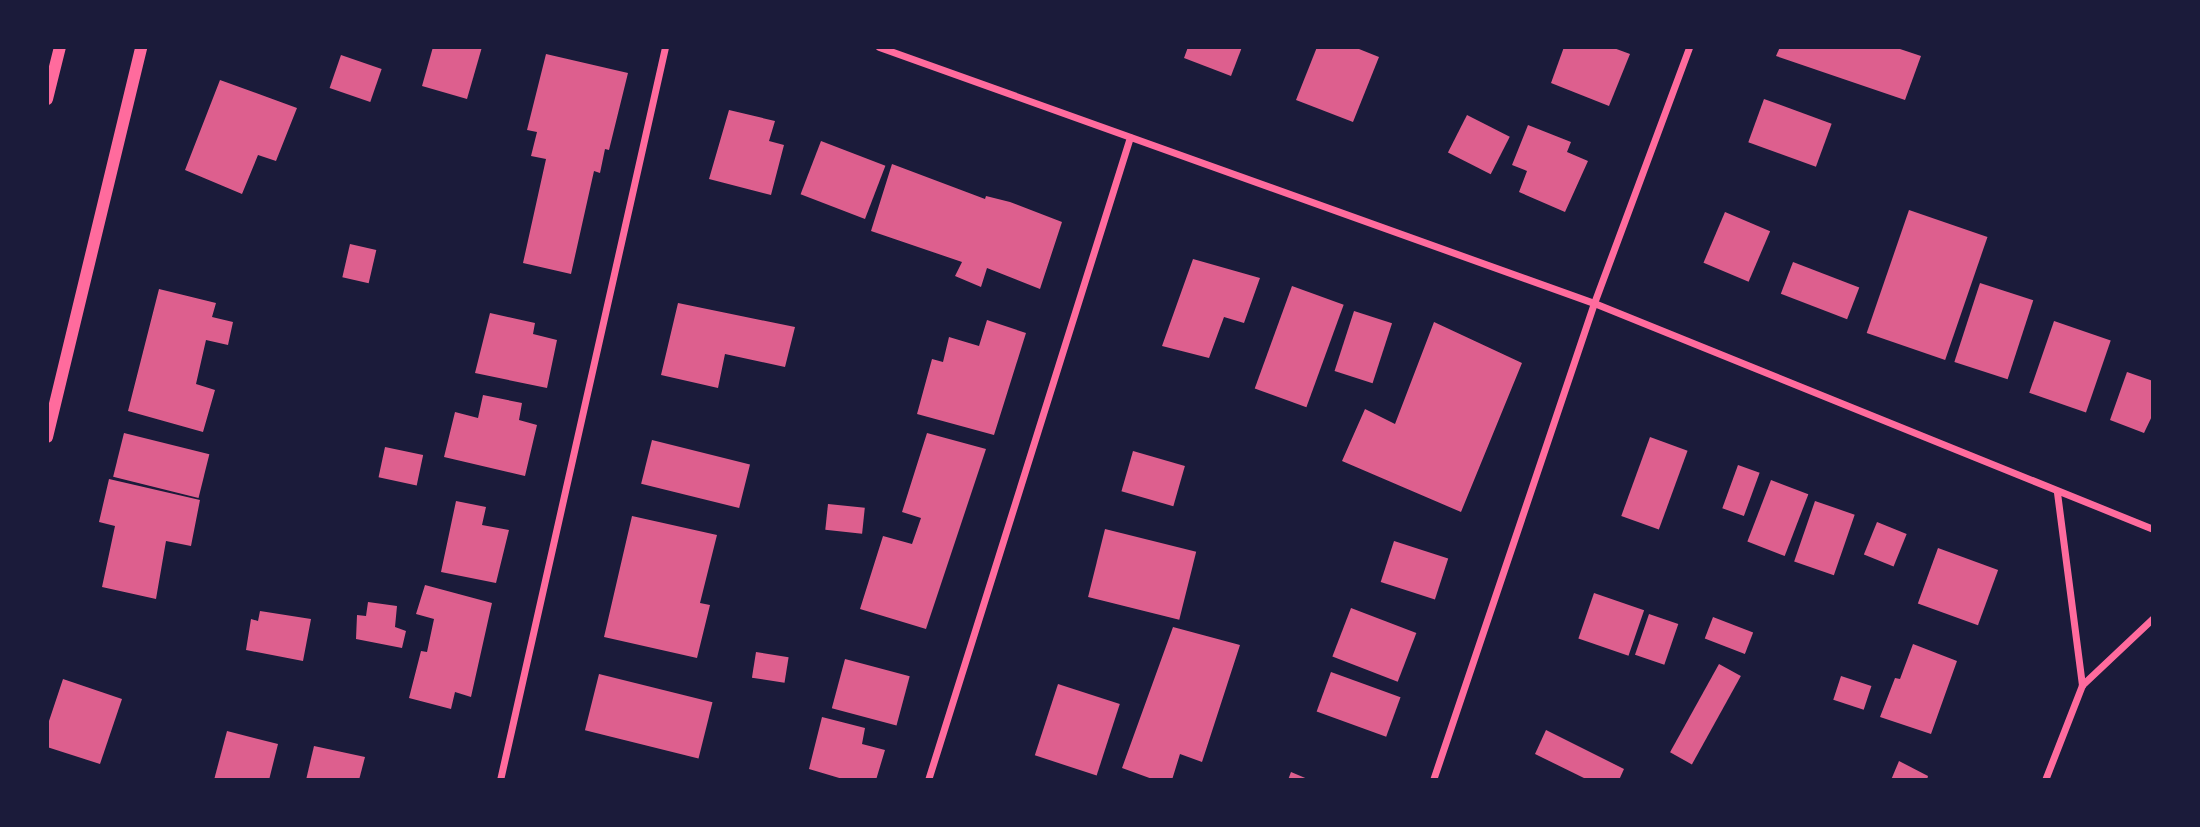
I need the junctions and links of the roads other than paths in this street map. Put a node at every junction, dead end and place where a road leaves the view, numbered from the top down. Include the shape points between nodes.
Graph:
1 (60, 47) edge
2 (141, 47) edge
3 (665, 47) edge
4 (879, 47) edge
5 (1689, 47) edge
6 (47, 99) edge
7 (1130, 137) junction
8 (1594, 303) junction
9 (47, 437) edge
10 (2057, 493) junction
11 (2153, 529) edge
12 (2153, 618) edge
13 (2082, 685) junction
14 (500, 780) edge
15 (928, 780) edge
16 (1433, 780) edge
17 (2045, 780) edge

1 - 6 street
2 - 9 street
3 - 14 street
4 - 7 street
5 - 8 street
7 - 8 street
7 - 15 street
8 - 10 street
8 - 16 street
10 - 11 street
10 - 13 street
12 - 13 street
13 - 17 street

